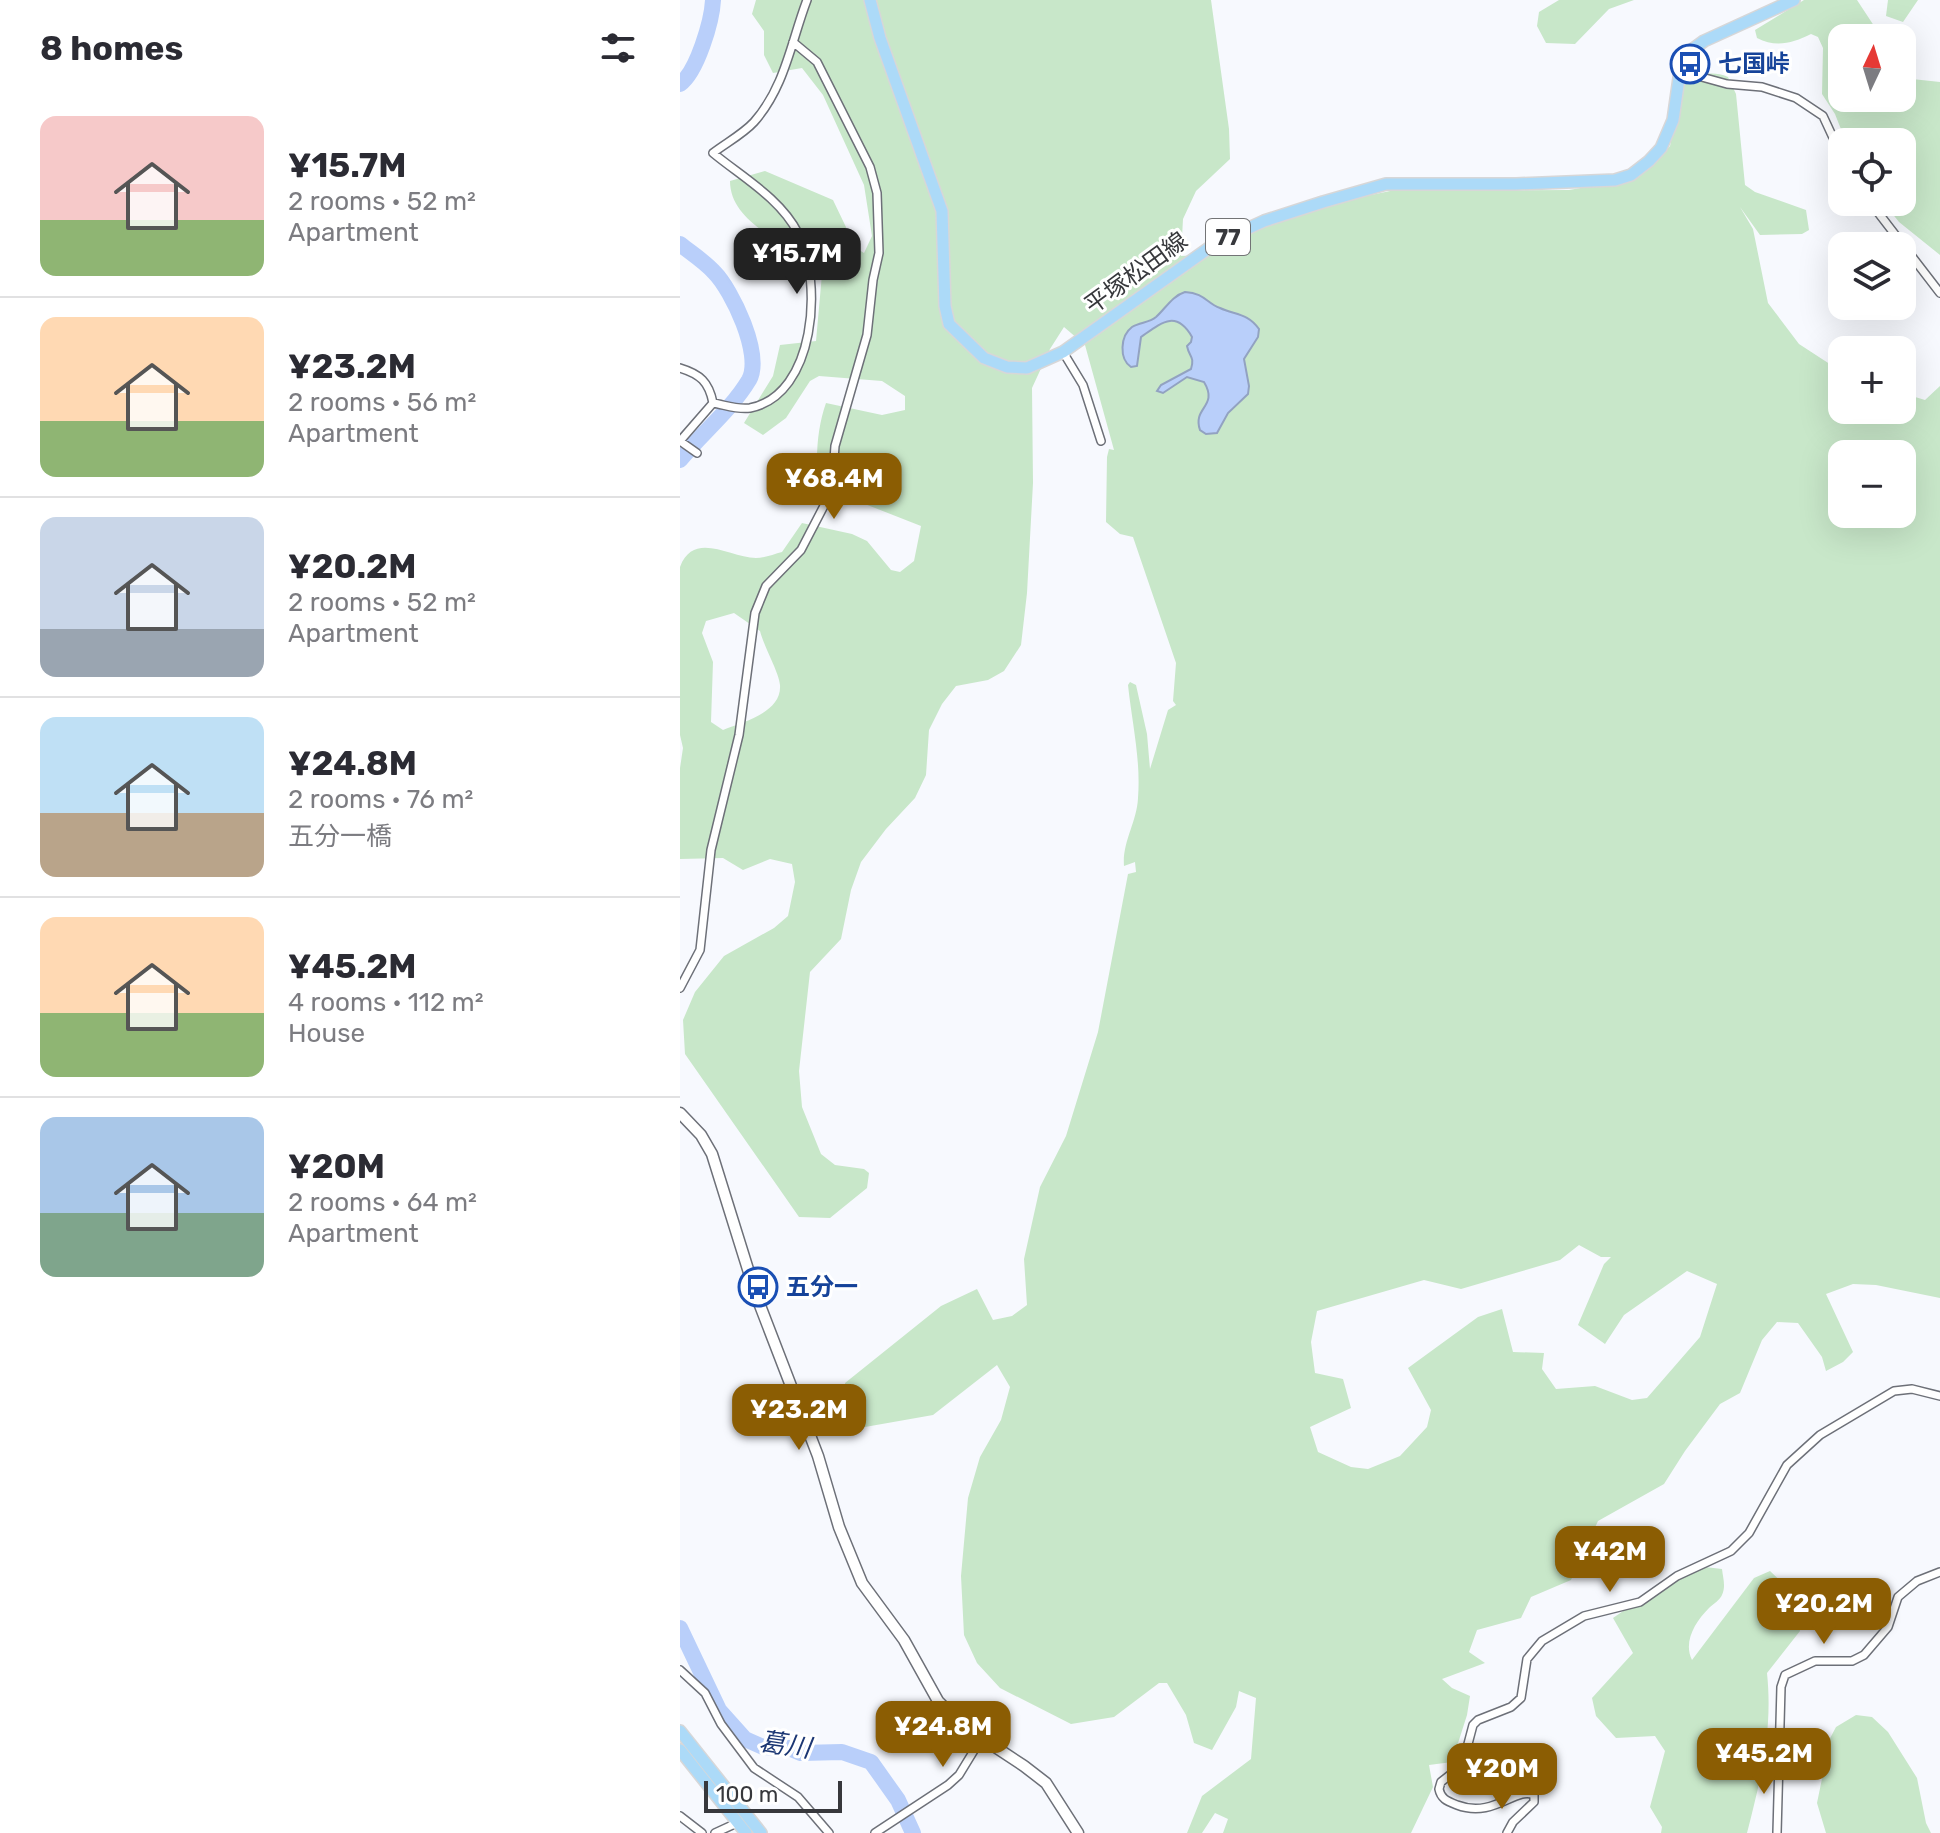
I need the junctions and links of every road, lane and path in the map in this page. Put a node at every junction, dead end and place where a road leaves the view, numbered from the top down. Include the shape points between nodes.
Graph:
1 (807, 0) edge
2 (870, 0) edge
3 (1794, 0) edge
4 (793, 42) junction
5 (1680, 71) junction
6 (1829, 128) edge
7 (1881, 216) edge
8 (1940, 293) edge
9 (1063, 352) junction
10 (680, 368) edge
11 (716, 404) junction
12 (680, 441) edge
13 (1101, 441) dead end
14 (697, 453) dead end
15 (680, 988) edge
16 (680, 1113) edge
17 (1940, 1396) edge
18 (1940, 1572) edge
19 (680, 1670) edge
20 (680, 1731) edge
21 (981, 1739) junction
22 (680, 1750) edge
23 (680, 1816) edge
24 (743, 1820) junction
25 (760, 1832) edge
26 (702, 1833) edge
27 (715, 1833) edge
28 (746, 1833) edge
29 (829, 1833) edge
30 (875, 1833) edge
31 (1078, 1833) edge
32 (1507, 1833) edge
33 (1777, 1833) edge

1 - 4 street
2 - 9 main road, 平塚松田線 / 77 via 942,211 949,324 984,358 1007,367 1027,368
3 - 5 main road via 1704,41 1689,52
4 - 11 street via 783,78 753,123 713,153 786,215 807,254 813,291 806,341 791,378 774,397 749,408
4 - 15 street via 817,62 870,167 877,193 879,253 867,335 835,446 832,486 801,550 766,586 755,613 741,725 711,850 700,950
5 - 6 street via 1796,98 1823,116
5 - 9 main road, 平塚松田線 / 77 via 1673,120 1661,148 1631,175 1545,183 1386,184 1323,202 1216,243
7 - 8 street
9 - 13 street via 1083,385
10 - 11 street via 701,377
11 - 12 street
12 - 14 street
16 - 21 street via 712,1154 756,1295 862,1583 910,1649 938,1701
17 - 32 street via 1894,1391 1820,1435 1787,1465 1749,1533 1731,1551 1677,1576 1640,1602 1584,1616 1535,1647 1527,1659 1521,1698 1473,1725 1461,1766 1439,1789 1446,1800 1471,1810 1496,1806 1522,1793 1534,1795 1534,1802
18 - 33 street via 1917,1581 1898,1597 1888,1627 1864,1655 1844,1662 1815,1661 1785,1675
19 - 29 street via 705,1693 754,1768 798,1797
20 - 24 main road
21 - 30 street via 948,1785
21 - 31 street via 1046,1783
22 - 24 main road
23 - 26 street
24 - 25 main road
24 - 27 street
24 - 28 main road

